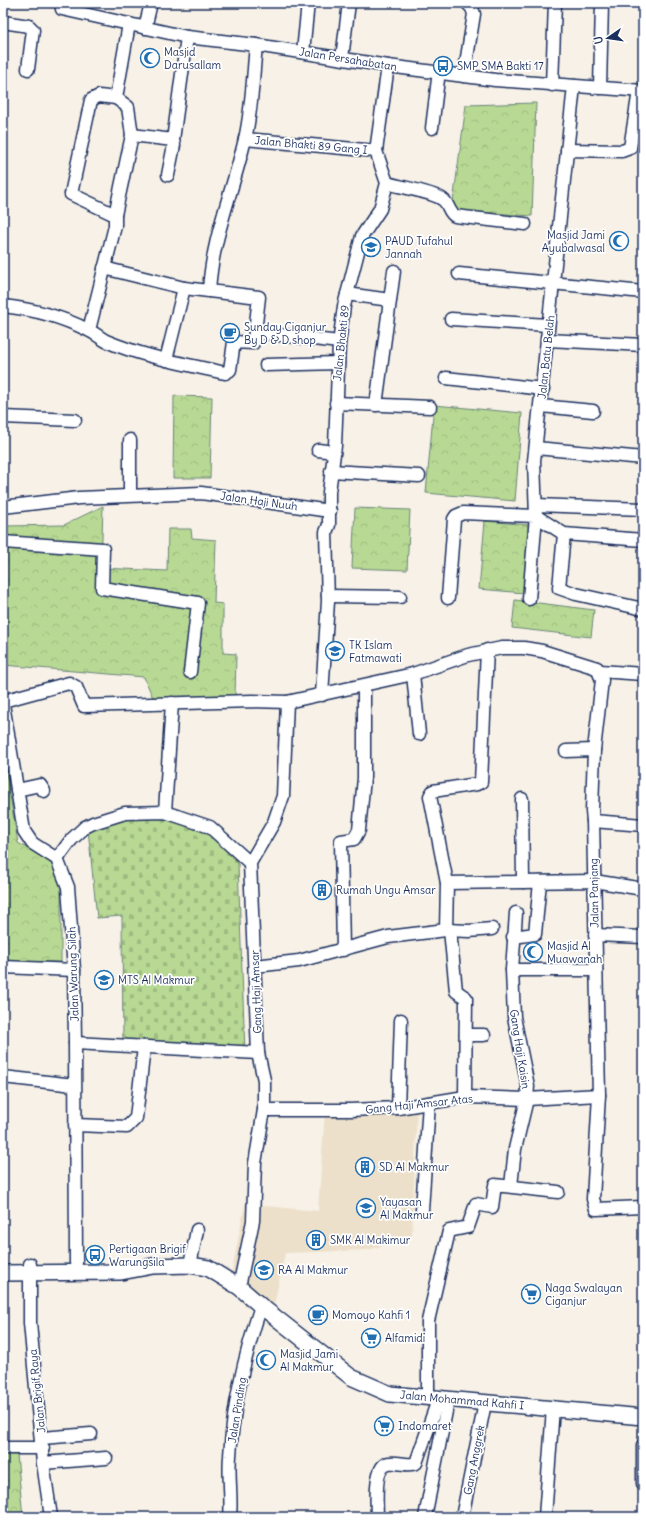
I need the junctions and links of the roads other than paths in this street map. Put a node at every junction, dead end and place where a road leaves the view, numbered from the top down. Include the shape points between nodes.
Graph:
1 (61, 3) edge
2 (151, 3) edge
3 (308, 3) edge
4 (349, 3) edge
5 (467, 3) edge
6 (554, 3) edge
7 (602, 3) edge
8 (3, 22) edge
9 (129, 24) junction
10 (145, 28) junction
11 (187, 38) junction
12 (256, 45) junction
13 (303, 52) junction
14 (342, 58) junction
15 (388, 66) junction
16 (28, 69) dead end
17 (439, 72) junction
18 (464, 76) junction
19 (552, 85) junction
20 (574, 86) junction
21 (600, 88) junction
22 (641, 91) edge
23 (116, 98) junction
24 (432, 128) dead end
25 (132, 135) junction
26 (245, 139) junction
27 (173, 140) junction
28 (568, 150) junction
29 (376, 151) junction
30 (168, 176) dead end
31 (387, 183) junction
32 (115, 215) junction
33 (525, 224) dead end
34 (104, 268) junction
35 (394, 271) dead end
36 (459, 274) dead end
37 (554, 282) junction
38 (184, 288) junction
39 (209, 291) junction
40 (643, 292) edge
41 (347, 294) junction
42 (390, 300) junction
43 (3, 306) edge
44 (450, 319) dead end
45 (548, 326) junction
46 (89, 330) junction
47 (255, 332) junction
48 (548, 340) junction
49 (339, 342) junction
50 (643, 345) edge
51 (166, 360) junction
52 (338, 362) junction
53 (266, 365) dead end
54 (446, 378) dead end
55 (543, 389) junction
56 (336, 403) junction
57 (376, 405) junction
58 (541, 406) junction
59 (430, 407) dead end
60 (593, 410) dead end
61 (3, 417) edge
62 (75, 420) dead end
63 (130, 440) dead end
64 (536, 448) junction
65 (318, 450) dead end
66 (334, 452) junction
67 (643, 458) edge
68 (331, 471) junction
69 (419, 476) dead end
70 (130, 495) junction
71 (3, 507) edge
72 (643, 508) edge
73 (536, 510) junction
74 (330, 511) junction
75 (564, 534) junction
76 (643, 540) edge
77 (3, 542) edge
78 (328, 596) junction
79 (400, 597) dead end
80 (448, 598) dead end
81 (529, 599) dead end
82 (643, 609) edge
83 (487, 650) junction
84 (600, 671) junction
85 (190, 672) dead end
86 (413, 674) junction
87 (643, 674) edge
88 (364, 686) junction
89 (322, 695) junction
90 (172, 702) junction
91 (287, 702) junction
92 (3, 703) edge
93 (419, 734) dead end
94 (594, 750) junction
95 (566, 751) dead end
96 (16, 790) junction
97 (44, 791) dead end
98 (522, 799) dead end
99 (165, 812) junction
100 (593, 821) junction
101 (643, 825) edge
102 (57, 859) junction
103 (250, 863) junction
104 (594, 881) junction
105 (523, 882) junction
106 (540, 882) junction
107 (447, 883) junction
108 (643, 889) edge
109 (516, 913) dead end
110 (448, 928) junction
111 (492, 930) dead end
112 (595, 935) junction
113 (513, 937) junction
114 (643, 937) edge
115 (343, 950) junction
116 (256, 966) junction
117 (3, 967) edge
118 (74, 970) junction
119 (512, 970) junction
120 (596, 970) junction
121 (401, 1020) dead end
122 (466, 1035) junction
123 (484, 1035) dead end
124 (75, 1043) junction
125 (144, 1048) junction
126 (258, 1053) junction
127 (3, 1077) edge
128 (74, 1085) junction
129 (599, 1095) junction
130 (465, 1098) junction
131 (527, 1098) junction
132 (429, 1103) junction
133 (398, 1108) junction
134 (264, 1110) junction
135 (75, 1125) junction
136 (511, 1186) junction
137 (558, 1192) dead end
138 (643, 1207) edge
139 (422, 1210) dead end
140 (197, 1230) dead end
141 (76, 1263) junction
142 (3, 1264) edge
143 (190, 1265) junction
144 (152, 1266) junction
145 (30, 1269) junction
146 (3, 1273) edge
147 (239, 1287) junction
148 (261, 1306) junction
149 (438, 1400) junction
150 (485, 1403) junction
151 (553, 1408) junction
152 (643, 1417) edge
153 (91, 1434) dead end
154 (42, 1443) junction
155 (643, 1445) edge
156 (3, 1448) edge
157 (106, 1458) dead end
158 (43, 1463) junction
159 (643, 1484) edge
160 (51, 1517) edge
161 (230, 1517) edge
162 (376, 1517) edge
163 (425, 1517) edge
164 (462, 1517) edge
165 (545, 1517) edge

1 - 9 street, Jalan Persahabatan via 62,9
2 - 10 street
3 - 13 street
4 - 14 street
5 - 18 street via 474,14
6 - 19 street
7 - 21 street
8 - 16 street via 29,26 33,30
9 - 10 street, Jalan Persahabatan
9 - 23 street
10 - 11 street, Jalan Persahabatan
11 - 12 street, Jalan Persahabatan
11 - 27 street
12 - 13 street, Jalan Persahabatan
12 - 26 street
13 - 14 street, Jalan Persahabatan
14 - 15 street, Jalan Persahabatan
15 - 17 street, Jalan Persahabatan
15 - 29 street
17 - 18 street, Jalan Persahabatan
17 - 24 street
18 - 19 street, Jalan Persahabatan
19 - 20 street, Jalan Persahabatan
20 - 21 street, Jalan Persahabatan
20 - 28 street, Jalan Batu Belah
21 - 22 street, Jalan Persahabatan
22 - 28 street via 630,148 622,152
23 - 25 street via 128,107
23 - 32 street via 99,96 91,100 71,194
25 - 27 street
25 - 32 street
26 - 29 street, Jalan Bhakti 89 Gang I
26 - 39 street via 216,240
27 - 30 street
28 - 37 street, Jalan Batu Belah
29 - 31 street
31 - 33 street via 439,197 448,204 452,215 455,216
31 - 41 street, Jalan Bhakti 89 via 380,210 362,236
32 - 34 street via 115,226
34 - 38 street
34 - 46 street
35 - 42 street
36 - 37 street
37 - 40 street
37 - 45 street, Jalan Batu Belah
38 - 39 street
38 - 51 street
39 - 47 street via 259,297
41 - 42 street
41 - 49 street, Jalan Bhakti 89
42 - 57 street
43 - 46 street via 60,318
44 - 45 street
45 - 48 street, Jalan Batu Belah
46 - 51 street via 105,341
47 - 49 street
47 - 51 street via 253,343 234,342 229,372
48 - 50 street
48 - 55 street, Jalan Batu Belah
49 - 52 street, Jalan Bhakti 89
52 - 53 street
52 - 56 street, Jalan Bhakti 89
54 - 55 street
55 - 58 street, Jalan Batu Belah
56 - 57 street
56 - 66 street, Jalan Bhakti 89
57 - 59 street
58 - 60 street
58 - 64 street, Jalan Batu Belah
61 - 62 street
63 - 70 street
64 - 67 street
64 - 73 street, Jalan Batu Belah
65 - 66 street
66 - 68 street, Jalan Bhakti 89
68 - 69 street
68 - 74 street, Jalan Bhakti 89
70 - 71 street, Jalan Haji Nuuh
70 - 74 street, Jalan Haji Nuuh via 201,493
72 - 73 street
73 - 75 street
73 - 80 street via 463,513 456,516 452,527
73 - 81 street, Jalan Batu Belah
74 - 78 street via 326,532
75 - 76 street
75 - 82 street via 559,588
77 - 85 street via 103,549 102,588 198,603
78 - 79 street
78 - 89 street
83 - 84 street via 524,648 580,662
83 - 86 street
83 - 107 street via 481,782 433,792 430,796
84 - 87 street
84 - 94 street, Jalan Panjang via 602,680
86 - 88 street
86 - 93 street
88 - 89 street
88 - 115 street via 364,778 359,830 354,839 341,841
89 - 91 street
90 - 91 street
90 - 92 street via 84,706 76,686 69,683
90 - 99 street
91 - 103 street via 283,796 274,822
92 - 96 street
94 - 95 street
94 - 100 street, Jalan Panjang
96 - 97 street via 40,784
96 - 102 street via 24,831 32,843
98 - 105 street
99 - 102 street via 125,813 94,823 71,840
99 - 103 street via 210,827
100 - 101 street
100 - 104 street, Jalan Panjang
102 - 118 street, Jalan Warung Silah via 68,887
103 - 116 street, Gang Haji Amsar
104 - 106 street
104 - 108 street
104 - 112 street, Jalan Panjang
105 - 106 street
105 - 107 street
106 - 113 street via 535,934
107 - 110 street
109 - 113 street, Gang Haji Kaisin
110 - 111 street
110 - 115 street via 388,937
110 - 122 street via 456,991 466,998
112 - 114 street
112 - 120 street, Jalan Panjang
113 - 119 street, Gang Haji Kaisin
115 - 116 street via 299,961
116 - 126 street, Gang Haji Amsar
117 - 118 street
118 - 124 street, Jalan Warung Silah
119 - 120 street
119 - 131 street, Gang Haji Kaisin via 514,1017 528,1086
120 - 129 street, Jalan Panjang
121 - 133 street
122 - 123 street
122 - 130 street
124 - 125 street
124 - 128 street, Jalan Warung Silah
125 - 126 street
125 - 135 street via 136,1118 128,1126
126 - 134 street, Gang Haji Amsar via 264,1080
127 - 128 street
128 - 135 street, Jalan Warung Silah
129 - 131 street, Gang Haji Amsar Atas
129 - 138 street, Jalan Panjang via 593,1199 596,1209
130 - 131 street, Gang Haji Amsar Atas
130 - 132 street, Gang Haji Amsar Atas
131 - 136 street, Gang Haji Kaisin via 515,1149
132 - 133 street, Gang Haji Amsar Atas
132 - 139 street
133 - 134 street, Gang Haji Amsar Atas
134 - 147 street, Gang Haji Amsar via 255,1162 253,1221
135 - 141 street, Jalan Warung Silah
136 - 137 street
136 - 149 street via 495,1185 492,1207 476,1204 468,1227 449,1231 428,1321
140 - 143 street
141 - 144 main road, Jalan Mohammad Kahfi I via 112,1261
141 - 145 main road, Jalan Mohammad Kahfi I
142 - 145 main road, Jalan Mohammad Kahfi I
143 - 144 main road, Jalan Mohammad Kahfi I
143 - 147 main road, Jalan Mohammad Kahfi I via 208,1268
144 - 145 main road, Jalan Mohammad Kahfi I via 121,1272
145 - 146 main road, Jalan Mohammad Kahfi I
145 - 154 street, Jalan Brigif Raya via 30,1323
147 - 148 main road, Jalan Mohammad Kahfi I
148 - 149 main road, Jalan Mohammad Kahfi I via 351,1377 390,1394
148 - 161 street, Jalan Pinding via 237,1395 230,1457
149 - 150 main road, Jalan Mohammad Kahfi I
149 - 162 street via 416,1463 389,1463 382,1466 378,1473
149 - 163 street
150 - 151 main road, Jalan Mohammad Kahfi I
150 - 164 street, Gang Anggrek
151 - 152 main road, Jalan Mohammad Kahfi I
151 - 165 street
153 - 154 street
154 - 156 street
154 - 158 street, Jalan Brigif Raya
155 - 159 street
157 - 158 street
158 - 160 street, Jalan Brigif Raya

